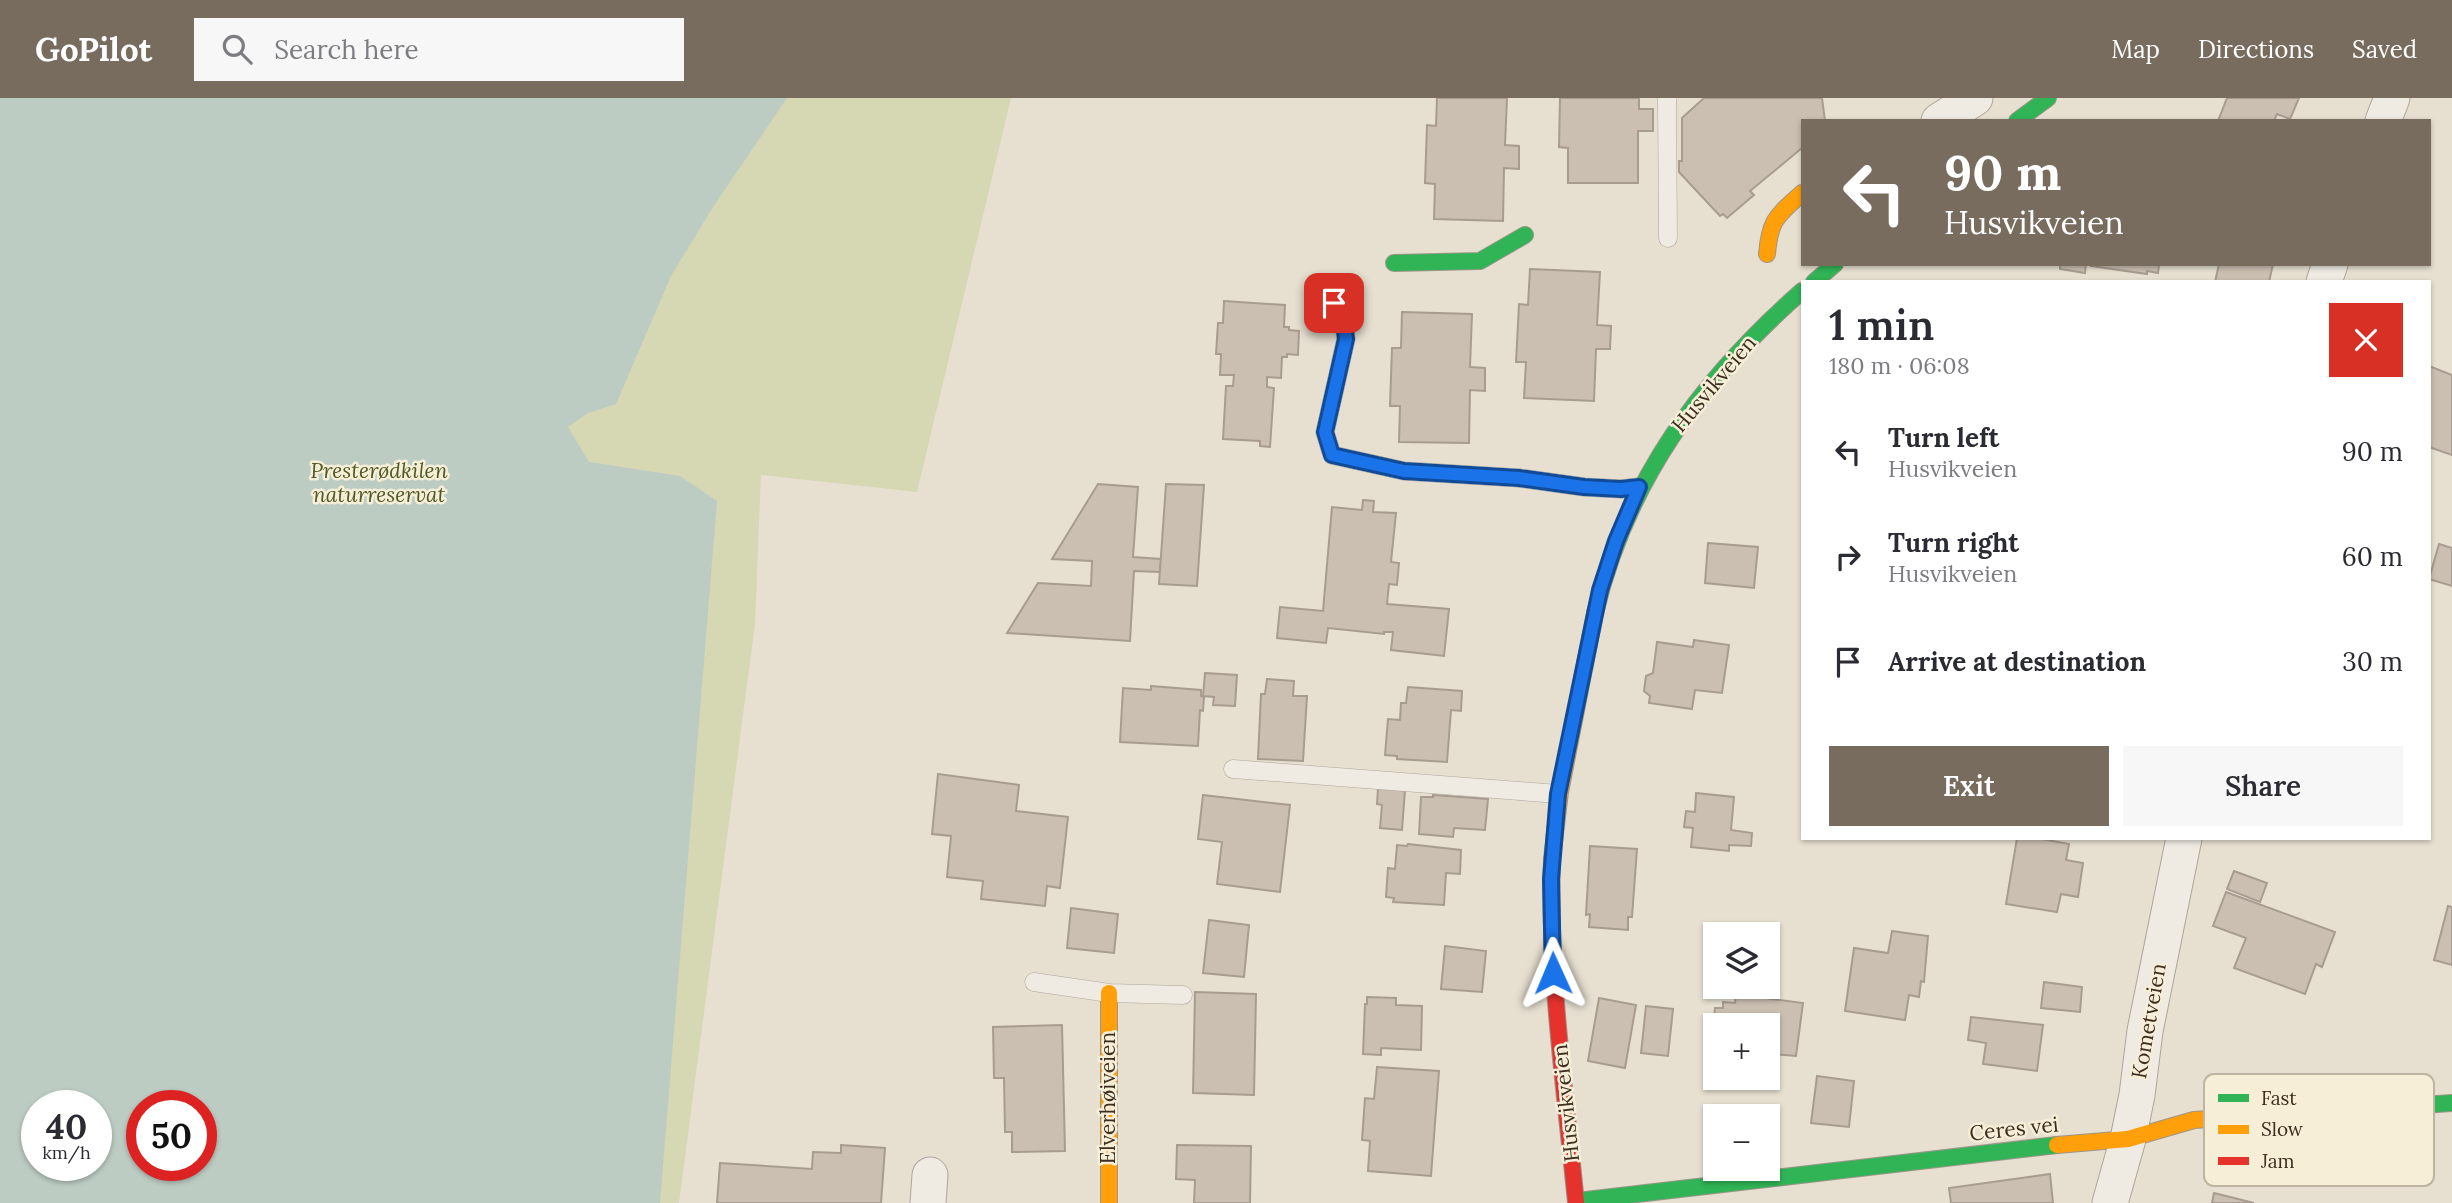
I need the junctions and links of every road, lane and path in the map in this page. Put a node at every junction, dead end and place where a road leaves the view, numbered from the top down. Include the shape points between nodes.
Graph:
1 (1667, 98) edge
2 (1975, 98) edge
3 (2048, 98) edge
4 (2392, 98) edge
5 (1941, 119) edge
6 (2020, 119) edge
7 (2384, 119) edge
8 (1801, 194) edge
9 (1525, 235) dead end
10 (1668, 238) dead end
11 (1767, 254) dead end
12 (1394, 264) dead end
13 (1833, 266) edge
14 (1816, 280) edge
15 (1801, 292) edge
16 (1334, 303) dead end
17 (1639, 487) junction
18 (1233, 769) dead end
19 (1558, 794) junction
20 (2184, 840) edge
21 (1034, 982) dead end
22 (1109, 993) junction
23 (1183, 995) dead end
24 (2452, 1103) edge
25 (2434, 1104) edge
26 (2204, 1119) edge
27 (2128, 1139) junction
28 (1109, 1203) edge
29 (1578, 1203) edge
30 (2110, 1203) edge

1 - 10 lane
2 - 5 street
3 - 6 street
4 - 7 street
8 - 11 street via 1769,231
9 - 12 street via 1480,261
13 - 14 street
15 - 17 street, Husvikveien via 1712,381 1661,448
16 - 17 lane via 1343,314 1346,339 1325,432 1332,455 1404,471 1584,487
17 - 19 street, Husvikveien via 1600,590
18 - 19 lane
19 - 29 street, Husvikveien via 1551,879 1553,973
20 - 27 street, Kometveien
21 - 22 lane
22 - 23 lane
22 - 28 street, Elverhøiveien
24 - 25 street, Ceres vei
26 - 27 street, Ceres vei
27 - 29 street, Ceres vei
27 - 30 street, Kometveien

